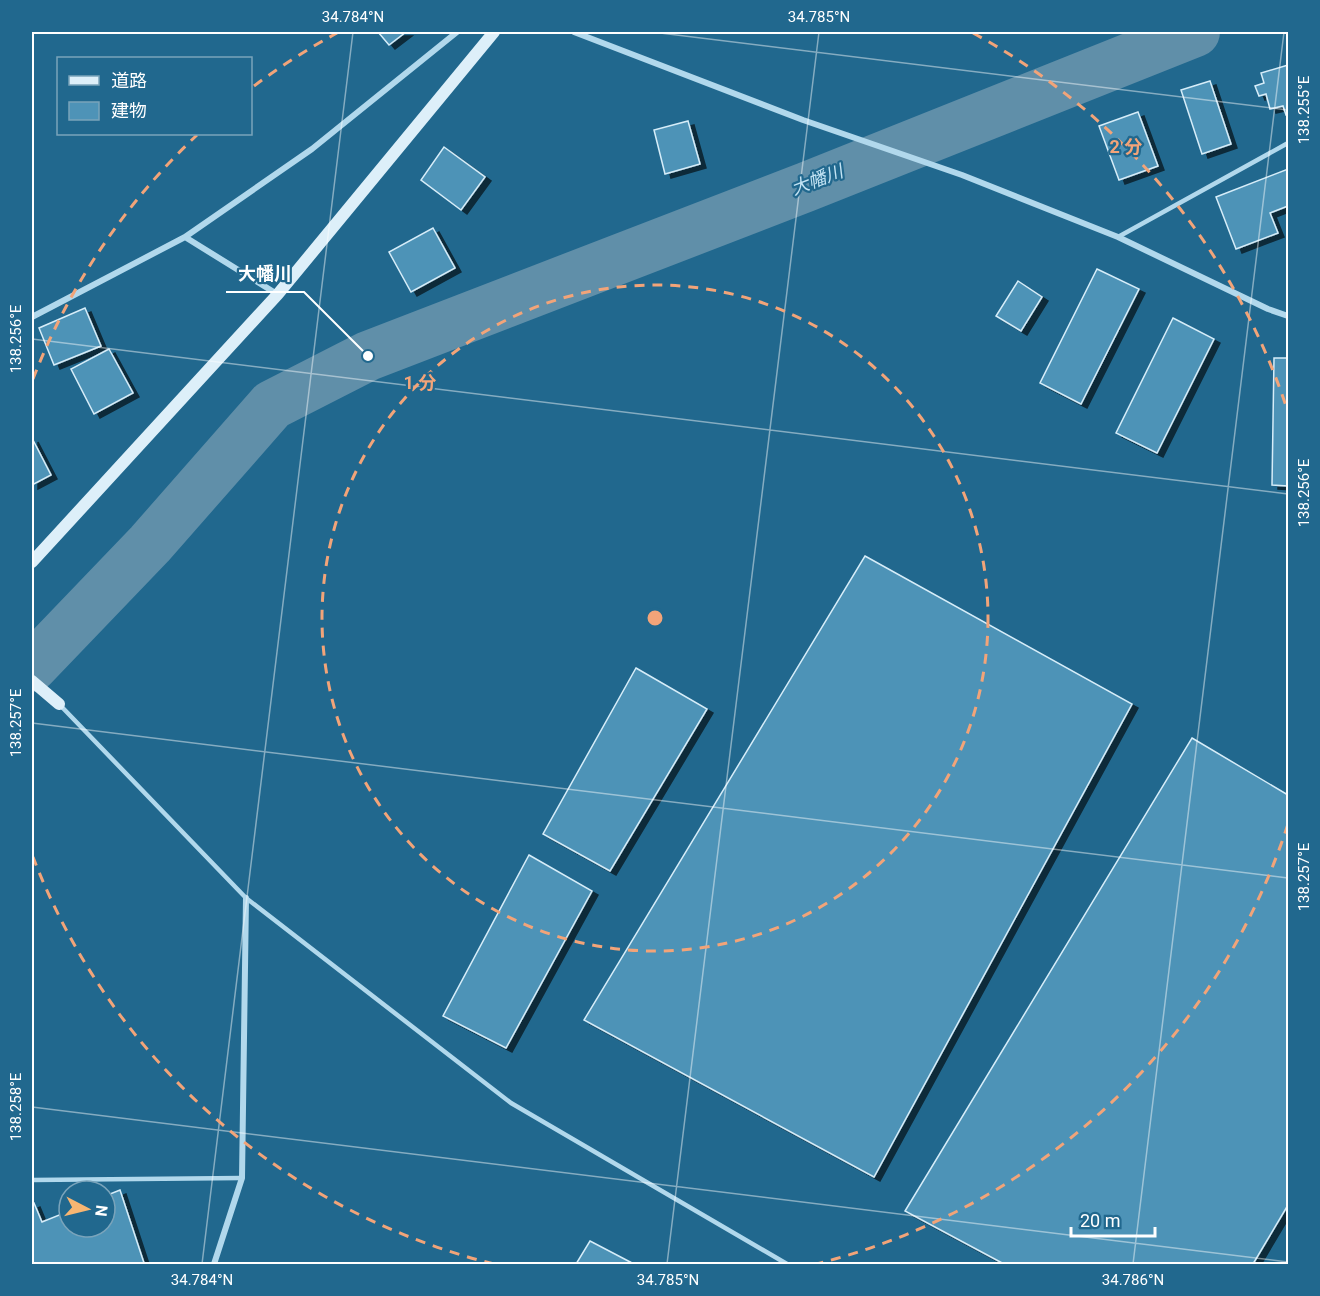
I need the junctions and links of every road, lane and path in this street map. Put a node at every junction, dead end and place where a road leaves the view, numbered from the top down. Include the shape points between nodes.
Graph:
1 (458, 32) edge
2 (494, 32) edge
3 (574, 32) edge
4 (1288, 143) edge
5 (185, 237) junction
6 (1118, 237) junction
7 (278, 294) junction
8 (1288, 316) edge
9 (32, 317) edge
10 (32, 562) edge
11 (32, 681) edge
12 (59, 704) joint
13 (246, 898) junction
14 (242, 1178) junction
15 (32, 1180) edge
16 (214, 1264) edge
17 (787, 1264) edge

1 - 5 street via 312,149
2 - 7 street
3 - 6 street via 803,120 962,175
4 - 6 lane
5 - 7 street
5 - 9 street
6 - 8 street
7 - 10 street
11 - 12 street
12 - 13 lane
13 - 14 street
13 - 17 lane via 511,1103
14 - 15 lane
14 - 16 street

